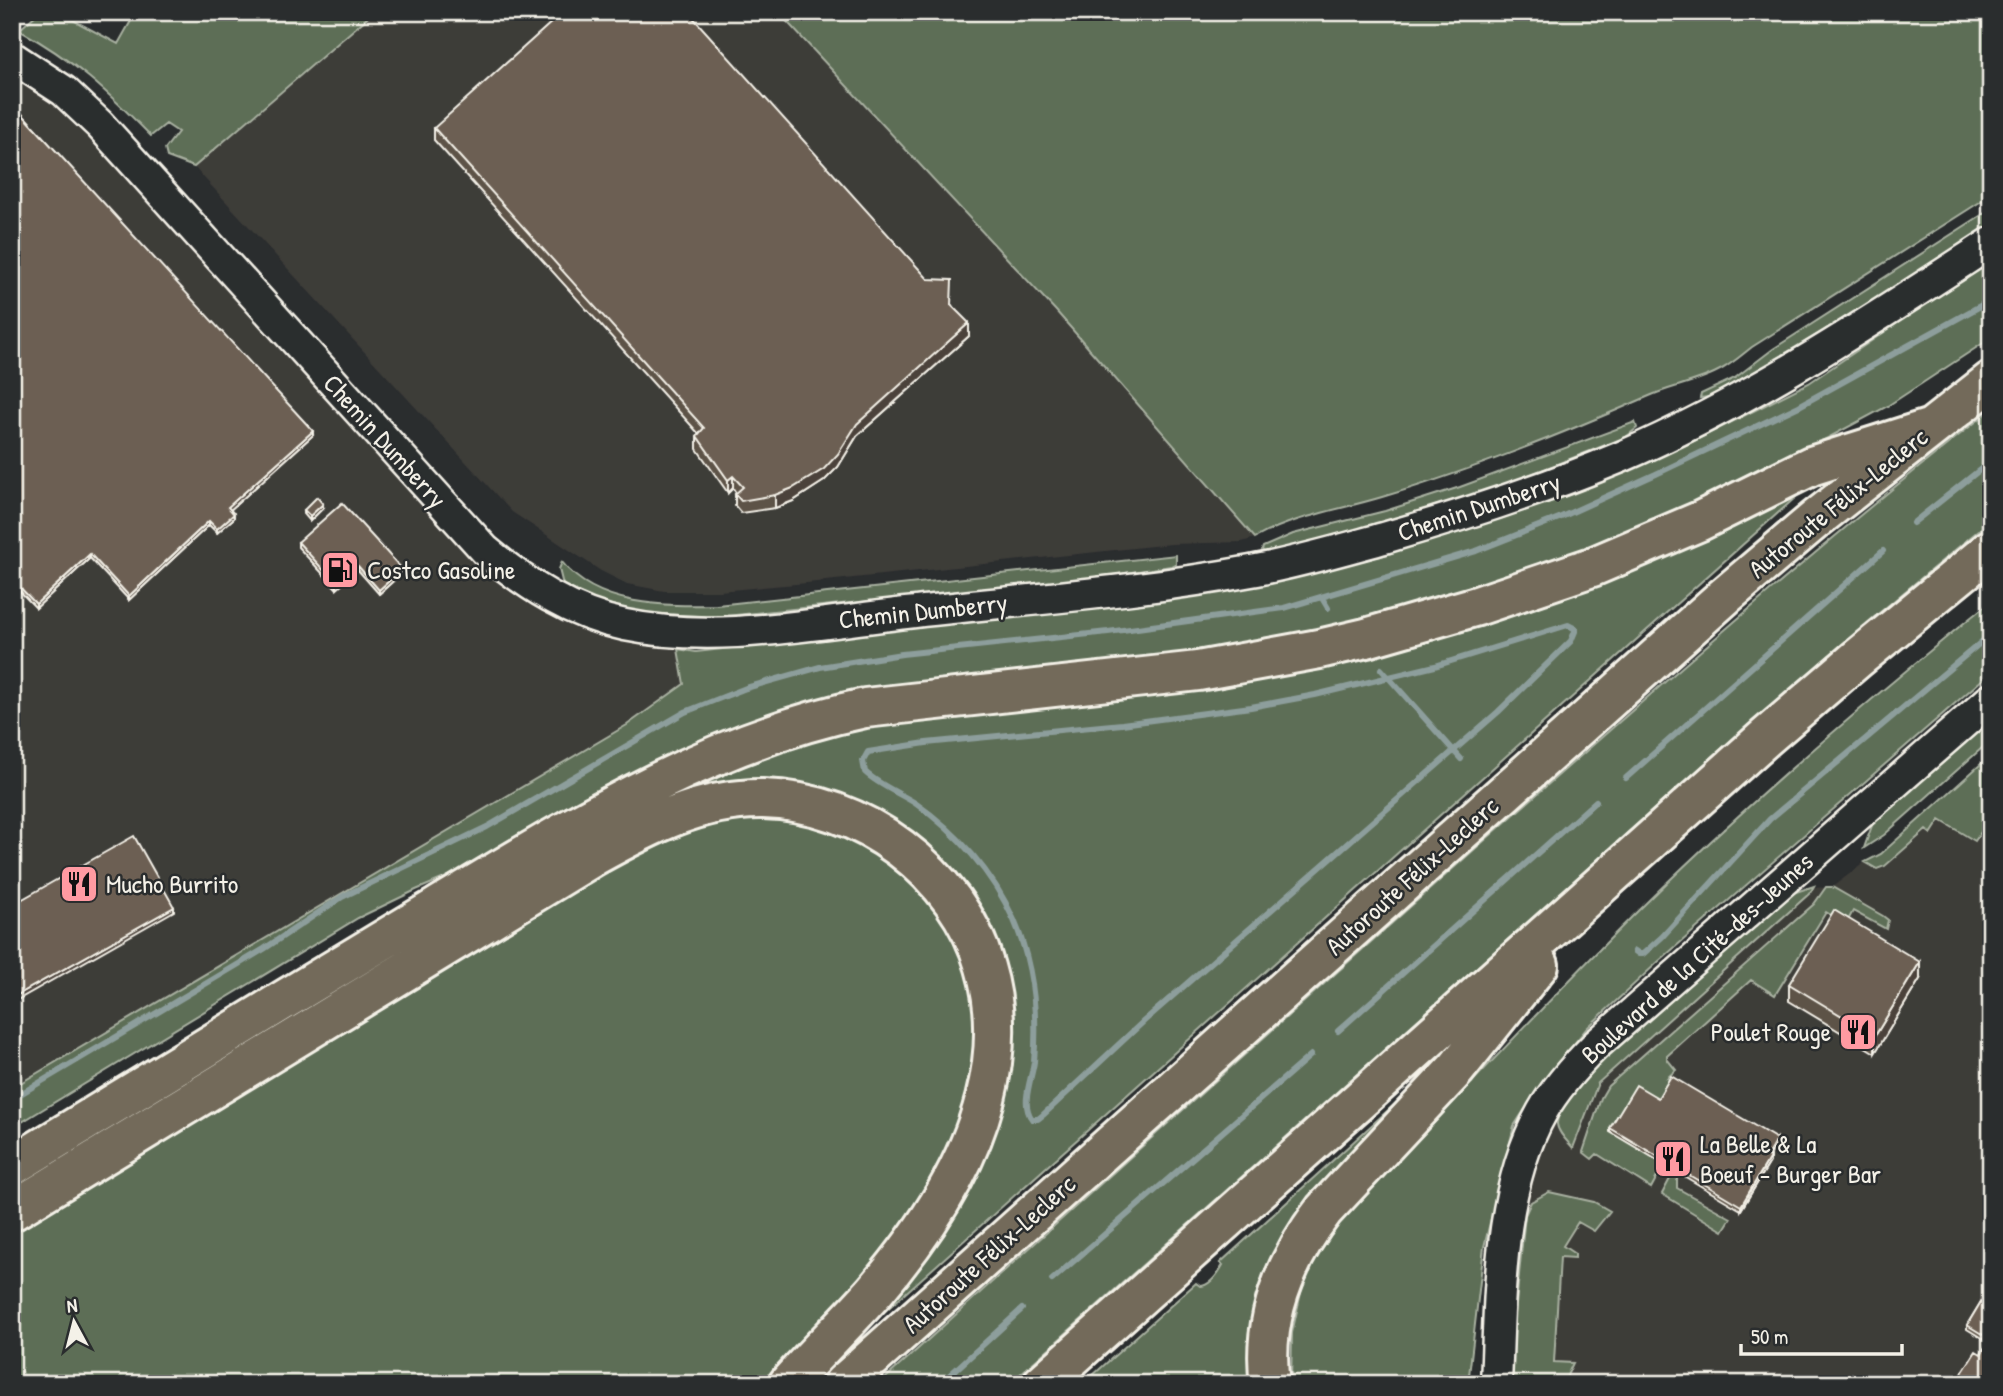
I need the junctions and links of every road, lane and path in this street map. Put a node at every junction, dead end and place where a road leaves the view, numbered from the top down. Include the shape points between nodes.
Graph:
1 (12, 57) edge
2 (1991, 243) edge
3 (1991, 381) edge
4 (1928, 429) junction
5 (1991, 549) edge
6 (1991, 699) edge
7 (1603, 884) junction
8 (12, 1166) edge
9 (12, 1211) edge
10 (1501, 1277) junction
11 (788, 1384) edge
12 (843, 1384) edge
13 (1042, 1384) edge
14 (1270, 1384) edge
15 (1478, 1384) edge
16 (1496, 1384) edge

1 - 2 street, Chemin Dumberry via 64,91 100,125 485,550 525,582 565,605 599,619 651,630 745,630 1173,583 1257,570 1401,533 1574,475 1691,424 1832,346
3 - 4 highway, Autoroute Félix-Leclerc
4 - 8 highway via 1811,466 1700,521 1579,572 1366,638 1198,671 865,708 757,737 664,779 529,853
4 - 12 highway, Autoroute Félix-Leclerc via 1691,627
5 - 7 highway via 1826,685
6 - 10 street, Boulevard de la Cité-des-Jeunes via 1580,1061 1552,1096 1528,1142 1513,1197
7 - 13 highway
7 - 14 highway via 1456,1069 1307,1233 1285,1273 1273,1310
9 - 11 highway via 648,827 694,808 739,801 762,799 815,807 869,827 891,841 949,896 986,968 994,1042 984,1101 943,1195 883,1282
10 - 15 street, Boulevard de la Cité-des-Jeunes
10 - 16 street, Boulevard de la Cité-des-Jeunes

